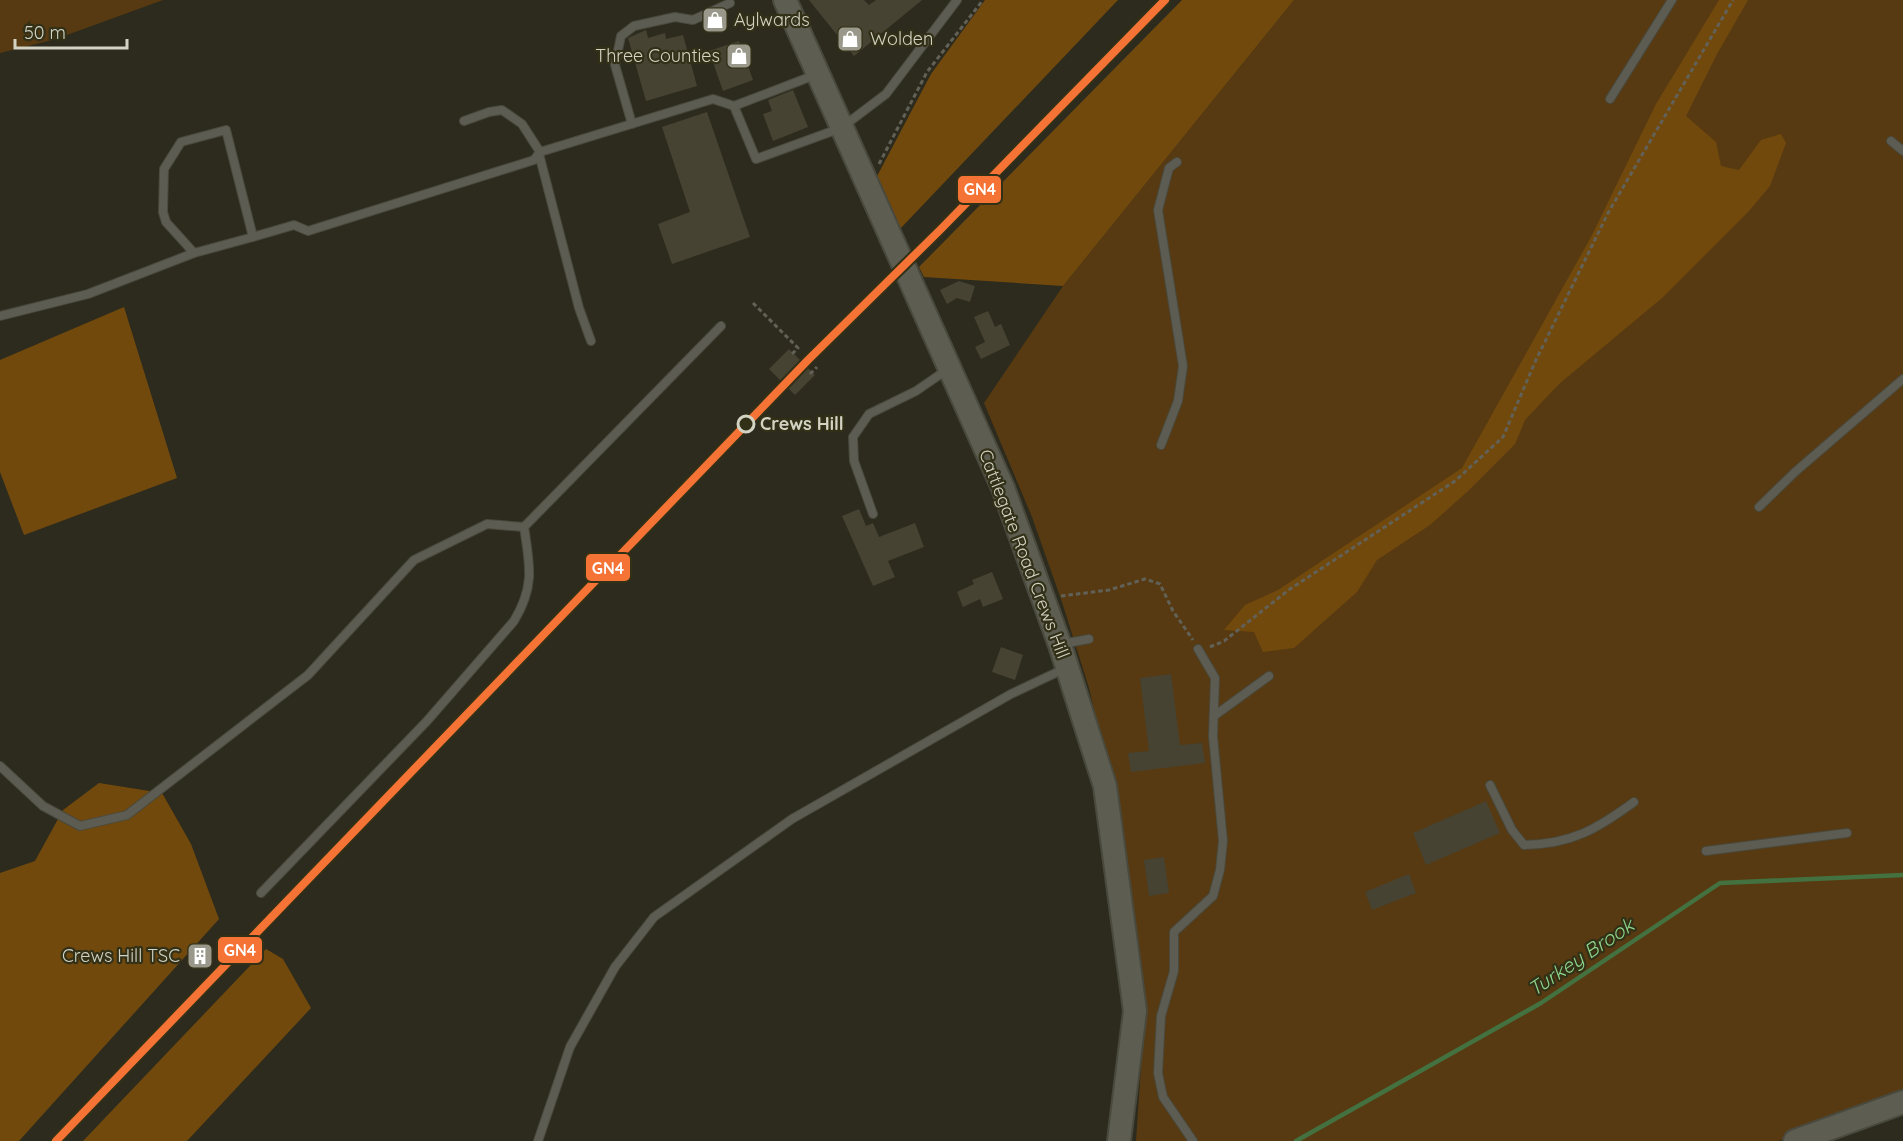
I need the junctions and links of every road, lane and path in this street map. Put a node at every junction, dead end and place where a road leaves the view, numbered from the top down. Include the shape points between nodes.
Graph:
1 (786, 0) edge
2 (957, 0) edge
3 (983, 0) edge
4 (1672, 0) edge
5 (1733, 0) edge
6 (730, 3) dead end
7 (819, 73) junction
8 (1610, 99) dead end
9 (734, 106) junction
10 (464, 121) dead end
11 (632, 124) junction
12 (841, 128) junction
13 (1891, 141) dead end
14 (1903, 151) edge
15 (540, 153) junction
16 (1177, 162) dead end
17 (866, 186) junction
18 (253, 237) junction
19 (194, 253) junction
20 (753, 303) dead end
21 (0, 316) edge
22 (721, 326) dead end
23 (591, 340) dead end
24 (791, 355) dead end
25 (817, 368) dead end
26 (949, 368) junction
27 (810, 374) dead end
28 (1903, 379) edge
29 (1161, 446) dead end
30 (1759, 507) dead end
31 (873, 514) dead end
32 (524, 527) junction
33 (1044, 598) junction
34 (1089, 639) dead end
35 (1060, 645) junction
36 (1198, 649) junction
37 (1067, 667) junction
38 (1269, 676) dead end
39 (1214, 716) junction
40 (0, 766) edge
41 (1490, 785) dead end
42 (1635, 802) dead end
43 (1847, 833) dead end
44 (1706, 851) dead end
45 (261, 893) dead end
46 (1903, 1102) edge
47 (538, 1141) edge
48 (1119, 1141) edge
49 (1193, 1141) edge
50 (1796, 1141) edge

1 - 7 street, Cattlegate Road Crews Hill
2 - 12 lane via 886,94
3 - 17 path via 927,72
4 - 8 lane
5 - 36 path via 1608,213 1503,437 1455,481 1290,589 1224,641
6 - 11 lane via 693,20 675,17 634,26 621,36 615,64
7 - 9 lane
7 - 12 street, Cattlegate Road Crews Hill
9 - 11 lane via 713,99
9 - 12 lane via 756,159
10 - 15 lane via 502,110 522,124
11 - 15 lane
12 - 17 street, Cattlegate Road Crews Hill
13 - 14 lane
15 - 18 lane via 534,160 308,231 294,225
15 - 23 lane via 579,308
16 - 29 lane via 1169,168 1158,210 1182,374 1178,401
17 - 26 street, Cattlegate Road Crews Hill
18 - 19 lane
18 - 19 lane via 226,130 181,142 164,169 163,212 166,222
19 - 21 lane via 88,294
20 - 24 path via 798,348
22 - 32 lane
25 - 27 path
26 - 31 lane via 916,391 869,414 853,437 854,461
26 - 33 street, Cattlegate Road Crews Hill via 1003,488
28 - 30 lane
32 - 40 lane via 487,524 414,560 308,675 127,815 80,826 43,806
32 - 45 lane via 530,585 514,621 427,721
33 - 35 street, Cattlegate Road Crews Hill
33 - 36 path via 1109,590 1145,579 1153,581 1160,584
34 - 35 lane
35 - 37 street, Cattlegate Road Crews Hill
36 - 39 lane via 1215,678
37 - 47 lane via 1001,700 792,819 654,917 615,967 570,1047
37 - 48 street, Cattlegate Road Crews Hill via 1105,786 1135,1011
38 - 39 lane
39 - 49 lane via 1223,841 1220,870 1213,896 1174,932 1173,983 1161,1016 1158,1073 1163,1097
41 - 42 lane via 1512,831 1524,845 1556,844 1587,833
43 - 44 lane
46 - 50 street

